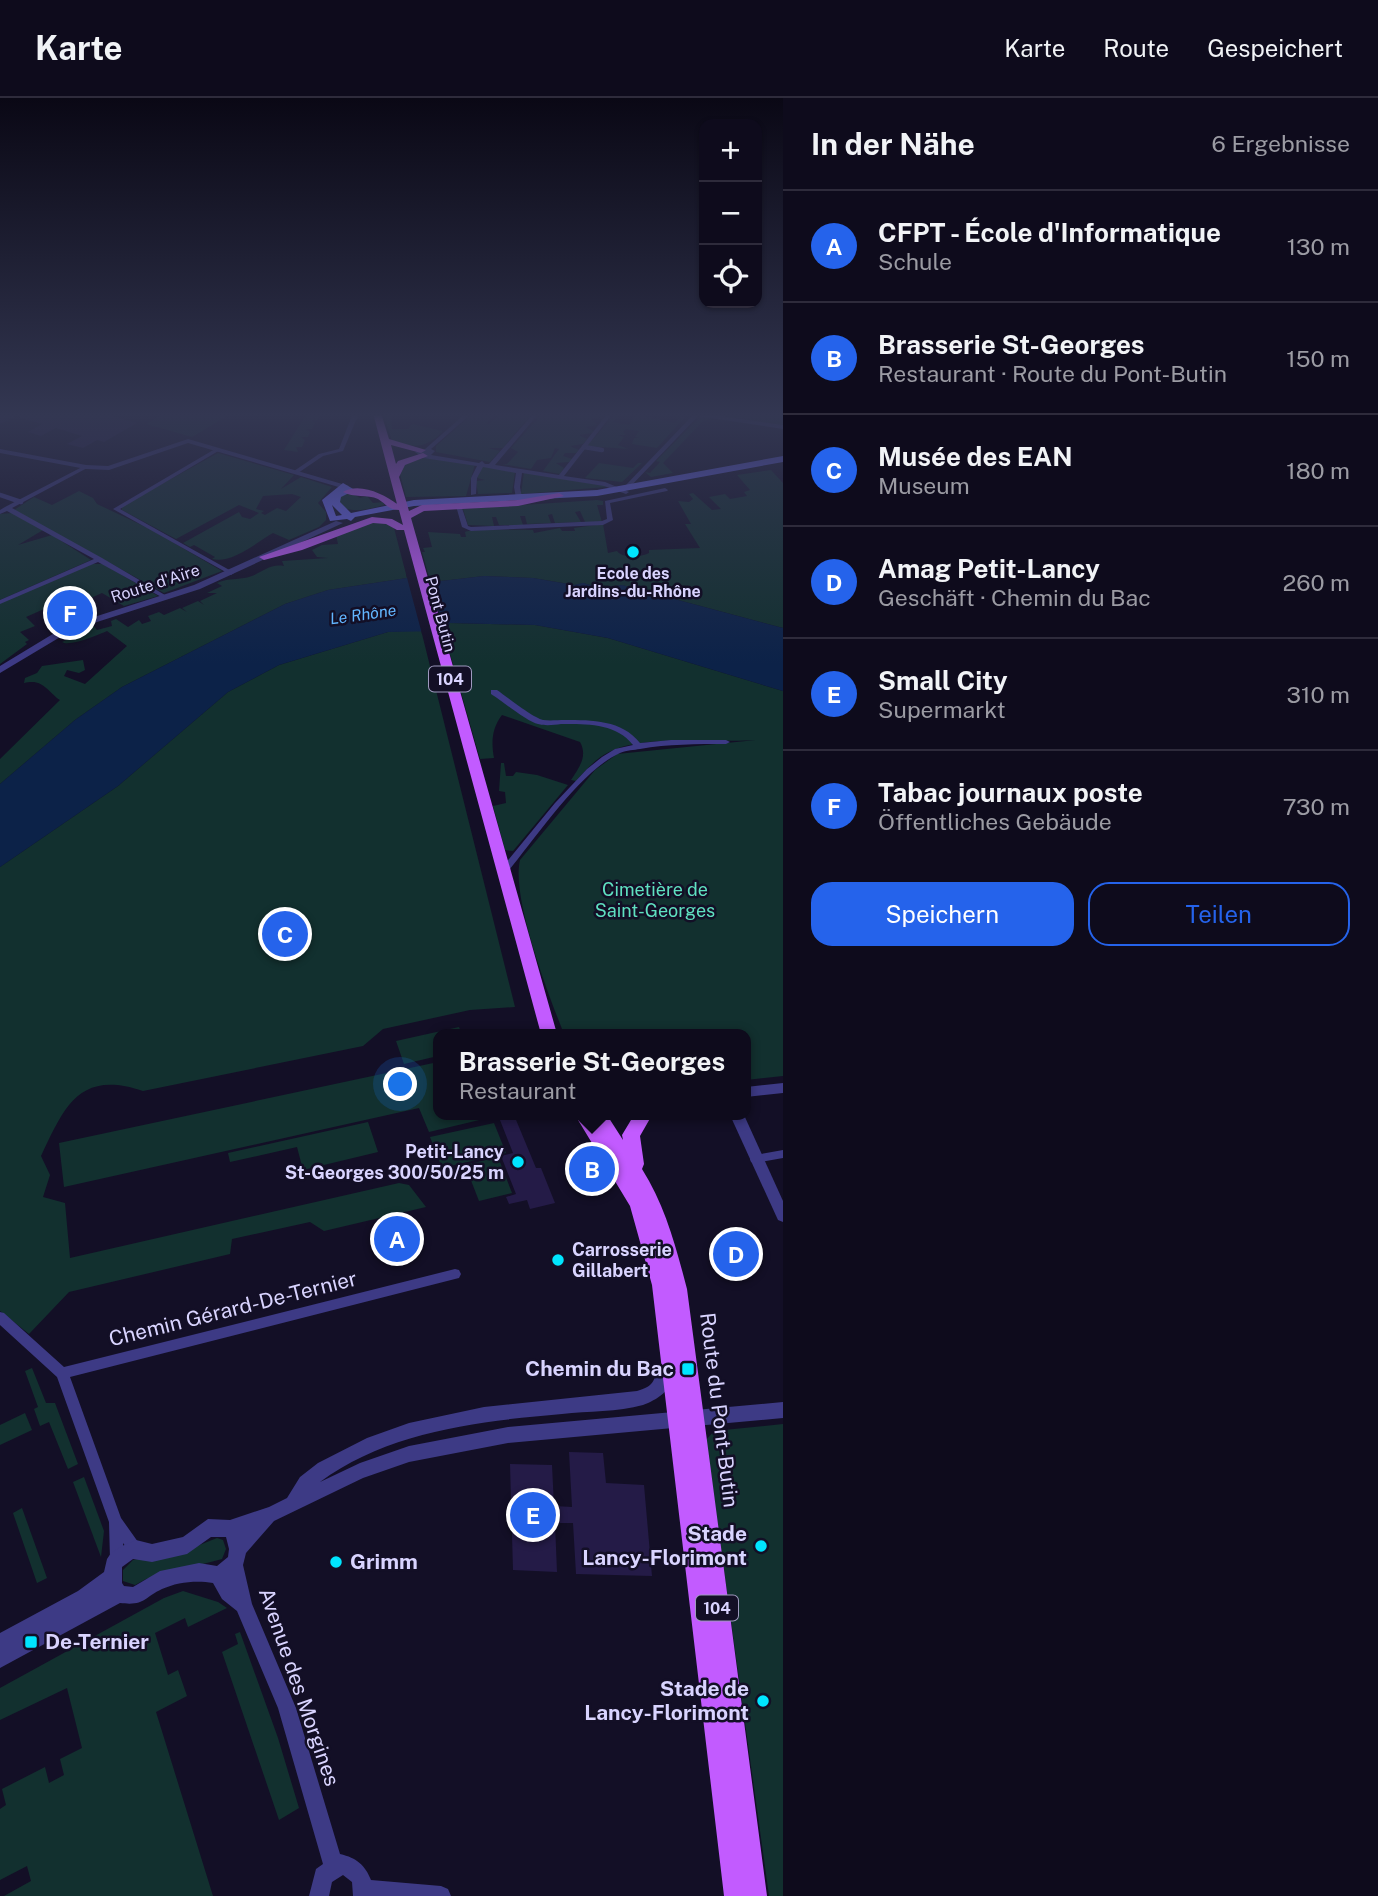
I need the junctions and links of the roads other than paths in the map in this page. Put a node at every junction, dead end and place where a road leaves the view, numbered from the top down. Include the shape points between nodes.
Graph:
1 (6, 497) edge
2 (30, 497) edge
3 (134, 497) edge
4 (331, 497) edge
5 (381, 497) edge
6 (392, 497) edge
7 (394, 497) edge
8 (541, 497) edge
9 (554, 497) edge
10 (629, 497) edge
11 (519, 498) joint
12 (21, 502) junction
13 (459, 506) junction
14 (396, 508) junction
15 (4, 510) edge
16 (347, 516) junction
17 (404, 523) junction
18 (322, 529) joint
19 (264, 557) junction
20 (100, 559) junction
21 (231, 573) junction
22 (167, 598) junction
23 (0, 601) edge
24 (0, 670) edge
25 (494, 692) dead end
26 (726, 742) dead end
27 (639, 747) junction
28 (480, 807) junction
29 (497, 850) junction
30 (520, 853) junction
31 (503, 872) junction
32 (537, 1029) edge
33 (549, 1029) edge
34 (783, 1088) edge
35 (751, 1091) edge
36 (588, 1120) edge
37 (601, 1120) edge
38 (640, 1120) edge
39 (739, 1120) edge
40 (783, 1154) edge
41 (755, 1159) junction
42 (632, 1178) junction
43 (783, 1216) edge
44 (455, 1274) dead end
45 (0, 1317) edge
46 (665, 1371) joint
47 (62, 1373) junction
48 (776, 1410) edge
49 (293, 1504) junction
50 (272, 1514) junction
51 (116, 1522) junction
52 (230, 1529) junction
53 (136, 1549) junction
54 (236, 1556) junction
55 (117, 1559) junction
56 (218, 1575) junction
57 (115, 1586) junction
58 (243, 1605) junction
59 (0, 1643) edge
60 (0, 1658) edge
61 (334, 1866) junction
62 (364, 1893) edge
63 (319, 1896) edge
64 (441, 1896) edge
65 (737, 1896) edge
66 (754, 1896) edge

1 - 12 street
2 - 12 street
3 - 21 street via 116,509
4 - 16 main road via 326,501
5 - 14 main road
6 - 14 main road, 104
7 - 17 main road, 104
8 - 11 main road, Route d'Aïre
9 - 13 main road
10 - 13 street via 606,503 610,520 603,523 471,528 465,527
11 - 16 main road, Route d'Aïre via 447,501
12 - 15 street
13 - 17 main road via 422,508
14 - 17 main road, 104
15 - 20 street
16 - 18 street, Route d'Aïre
17 - 19 main road via 372,520
17 - 28 main road, Pont Butin / 104
18 - 19 street, Route d'Aïre
19 - 21 street, Route d'Aïre
20 - 22 street
20 - 23 street
21 - 22 street, Route d'Aïre
22 - 24 street, Route d'Aïre via 69,628
25 - 27 street via 538,722 598,724 628,735
26 - 27 street
27 - 30 street via 618,751 598,763
28 - 29 main road, 104
28 - 32 main road, 104
29 - 30 street
29 - 31 main road, 104
30 - 31 street
31 - 33 main road, 104
34 - 35 street
36 - 42 main road, Route du Pont-Butin / 104
37 - 42 main road, Route du Pont-Butin / 104
38 - 42 main road via 631,1135
39 - 41 street
40 - 41 street
41 - 43 street
42 - 46 main road
42 - 65 main road, Route du Pont-Butin / 104 via 667,1312
42 - 66 main road, Route du Pont-Butin / 104 via 665,1241 682,1320
44 - 47 street, Chemin Gérard-De-Ternier
45 - 47 street
46 - 49 street via 662,1386 637,1399 473,1416 397,1434 319,1471 303,1483
47 - 51 street
48 - 49 street via 439,1446 360,1471
49 - 50 street
50 - 52 street
50 - 54 street
51 - 53 street
51 - 55 street
52 - 53 street via 208,1528 187,1545 164,1551
52 - 54 street, Avenue des Morgines
53 - 55 street
54 - 56 street
54 - 58 street, Avenue des Morgines
55 - 57 street
56 - 57 street via 189,1572 160,1580 135,1596
56 - 58 street via 228,1593
57 - 59 street via 83,1597
57 - 60 street
58 - 61 street, Avenue des Morgines via 283,1698
61 - 62 street via 354,1869
61 - 63 street via 323,1876
62 - 64 street

